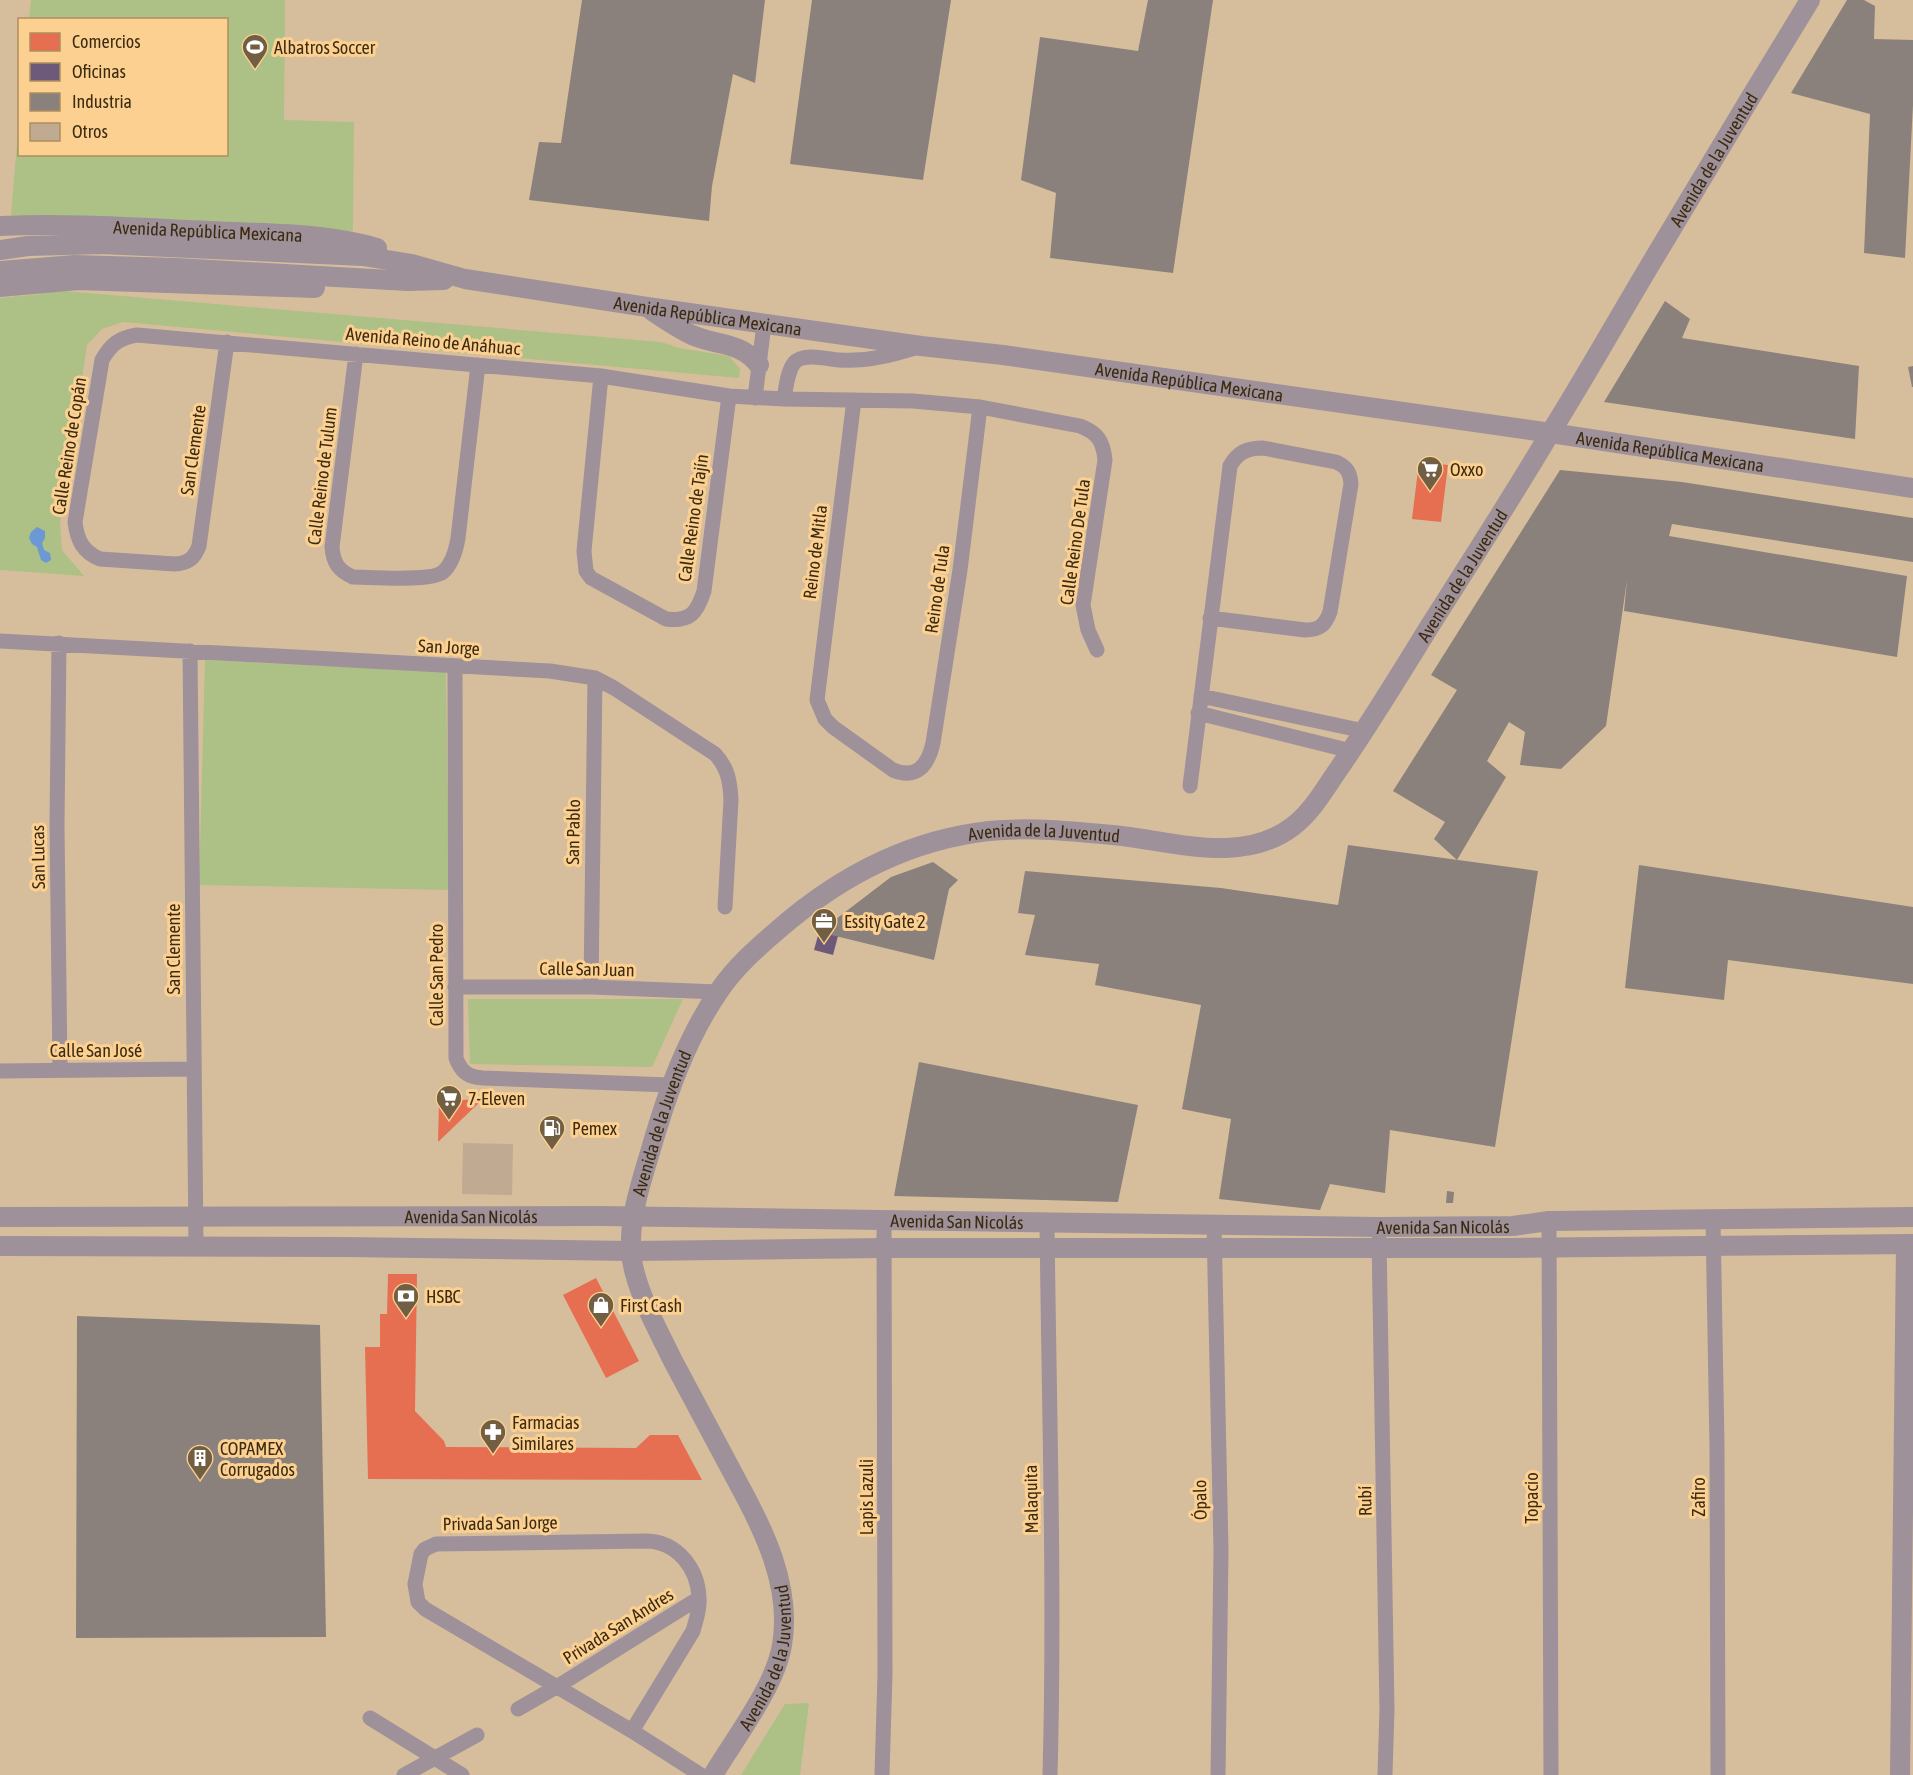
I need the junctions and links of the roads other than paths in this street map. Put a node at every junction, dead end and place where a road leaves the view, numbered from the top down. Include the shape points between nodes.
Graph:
1 (1810, 0) edge
2 (0, 226) edge
3 (0, 250) edge
4 (0, 272) edge
5 (410, 273) junction
6 (0, 287) edge
7 (647, 307) junction
8 (764, 324) junction
9 (227, 342) junction
10 (921, 346) junction
11 (109, 348) joint
12 (356, 354) junction
13 (478, 365) junction
14 (759, 365) junction
15 (601, 376) junction
16 (729, 396) junction
17 (755, 398) junction
18 (784, 399) junction
19 (854, 400) junction
20 (980, 407) junction
21 (1551, 433) junction
22 (1100, 438) joint
23 (1913, 488) edge
24 (191, 560) joint
25 (1210, 618) junction
26 (0, 640) edge
27 (59, 644) junction
28 (1096, 650) dead end
29 (190, 651) junction
30 (455, 667) junction
31 (595, 678) junction
32 (1201, 696) junction
33 (1198, 713) junction
34 (1364, 732) junction
35 (1351, 752) junction
36 (917, 771) joint
37 (1190, 786) dead end
38 (725, 908) dead end
39 (455, 987) junction
40 (591, 987) junction
41 (718, 992) junction
42 (193, 1069) junction
43 (60, 1070) junction
44 (0, 1071) edge
45 (670, 1085) junction
46 (0, 1216) edge
47 (195, 1216) junction
48 (634, 1216) junction
49 (1913, 1218) edge
50 (884, 1219) junction
51 (1713, 1219) junction
52 (1549, 1221) junction
53 (1047, 1223) junction
54 (1214, 1225) junction
55 (1378, 1227) junction
56 (1911, 1241) edge
57 (0, 1246) edge
58 (1713, 1246) junction
59 (196, 1247) junction
60 (1048, 1247) junction
61 (1215, 1247) junction
62 (884, 1248) junction
63 (1379, 1248) junction
64 (1549, 1248) junction
65 (631, 1251) junction
66 (699, 1598) junction
67 (558, 1686) junction
68 (518, 1709) dead end
69 (370, 1718) dead end
70 (632, 1731) junction
71 (477, 1735) dead end
72 (434, 1757) junction
73 (404, 1775) edge
74 (462, 1775) edge
75 (701, 1775) edge
76 (713, 1775) edge
77 (882, 1775) edge
78 (1050, 1775) edge
79 (1218, 1775) edge
80 (1385, 1775) edge
81 (1551, 1775) edge
82 (1718, 1775) edge
83 (1900, 1775) edge

1 - 21 street, Avenida de la Juventud
2 - 5 street, Avenida República Mexicana via 102,226 338,239 377,248
3 - 5 street, Avenida República Mexicana via 101,244 363,256
4 - 5 street, Avenida República Mexicana via 75,265 358,277
5 - 6 street, Avenida República Mexicana via 369,288 347,289 78,280
5 - 7 street, Avenida República Mexicana
7 - 8 street, Avenida República Mexicana
7 - 14 street via 691,334 738,347
8 - 10 street, Avenida República Mexicana
8 - 14 street
9 - 11 street, Avenida Reino de Anáhuac via 137,335 125,337
9 - 12 street, Avenida Reino de Anáhuac
9 - 24 street, San Clemente via 199,546
10 - 18 street via 850,361 801,359 792,366
10 - 21 street, Avenida República Mexicana
11 - 24 street, Calle Reino de Copán via 102,360 75,522 79,540 83,548 100,559 174,564
12 - 13 street, Avenida Reino de Anáhuac
12 - 13 street, Calle Reino de Tulum via 332,547 338,567 353,577 429,578 443,572 450,563 458,538
13 - 15 street, Avenida Reino de Anáhuac
14 - 17 street
15 - 16 street, Avenida Reino de Anáhuac
15 - 16 street, Calle Reino de Tajín via 584,551 586,571 599,583 666,619 677,620 694,613 704,591
16 - 17 street, Avenida Reino de Anáhuac
17 - 18 street, Avenida Reino de Anáhuac
18 - 19 street, Avenida Reino de Anáhuac
19 - 20 street, Avenida Reino de Anáhuac
19 - 36 street, Reino de Mitla via 818,687 820,710 833,727 893,770 909,774
20 - 22 street, Avenida Reino de Anáhuac via 1080,426
20 - 36 street, Reino de Tula via 933,743 927,762
21 - 23 street, Avenida República Mexicana
21 - 34 street, Avenida de la Juventud
22 - 28 street, Calle Reino De Tula via 1105,460 1083,605
25 - 25 street via 1230,466 1235,457 1251,448 1263,448 1346,467 1351,484 1330,612 1321,627 1305,630
25 - 32 street
26 - 27 street, San Jorge
27 - 29 street, San Jorge
27 - 43 street, San Lucas
29 - 30 street, San Jorge
29 - 42 street, San Clemente
30 - 31 street, San Jorge via 550,671
30 - 39 street, Calle San Pedro
31 - 38 street, San Jorge via 715,754 724,764 731,800
31 - 40 street, San Pablo
32 - 33 street
32 - 34 street
33 - 35 street
33 - 37 street
34 - 35 street, Avenida de la Juventud
35 - 41 street, Avenida de la Juventud via 1309,812 1291,828 1274,839 1238,849 1033,830 984,832 916,846 849,877 806,906 744,961
39 - 40 street, Calle San Juan
39 - 45 street, Calle San Pedro via 456,1058 465,1074
40 - 41 street, Calle San Juan
41 - 45 street, Avenida de la Juventud
42 - 43 street, Calle San José
42 - 47 street, San Clemente
43 - 44 street, Calle San José
45 - 48 street, Avenida de la Juventud
46 - 47 street, Avenida San Nicolás
47 - 48 street, Avenida San Nicolás
47 - 59 street, San Clemente
48 - 50 street, Avenida San Nicolás
48 - 65 street, Avenida de la Juventud
49 - 51 street, Avenida San Nicolás
50 - 53 street, Avenida San Nicolás
50 - 62 street, Lapis Lazuli
51 - 52 street, Avenida San Nicolás
51 - 56 street via 1763,1229 1886,1229
51 - 58 street, Zafiro
52 - 55 street, Avenida San Nicolás via 1513,1226
52 - 64 street, Topacio
53 - 54 street, Avenida San Nicolás
53 - 60 street, Malaquita
54 - 55 street, Avenida San Nicolás
54 - 61 street, Ópalo
55 - 63 street, Rubí
56 - 58 street, Avenida San Nicolás
56 - 83 street
57 - 59 street, Avenida San Nicolás
58 - 64 street, Avenida San Nicolás
58 - 82 street, Zafiro
59 - 65 street, Avenida San Nicolás
60 - 61 street, Avenida San Nicolás
60 - 62 street, Avenida San Nicolás
60 - 78 street, Malaquita
61 - 63 street, Avenida San Nicolás
61 - 79 street, Ópalo via 1221,1550
62 - 65 street, Avenida San Nicolás
62 - 77 street, Lapis Lazuli
63 - 64 street, Avenida San Nicolás
63 - 80 street, Rubí
64 - 81 street, Topacio
65 - 76 street, Avenida de la Juventud via 655,1325 760,1523 782,1594 782,1646 776,1668
66 - 67 street, Privada San Andres
66 - 67 street, Privada San Jorge via 692,1570 678,1552 659,1541 436,1544 425,1549 415,1584 418,1602
66 - 70 street, Privada San Jorge via 693,1631
67 - 68 street, Privada San Andres
67 - 70 street, Privada San Jorge
69 - 72 street
70 - 75 street, Privada San Jorge
71 - 72 street
72 - 73 street
72 - 74 street

